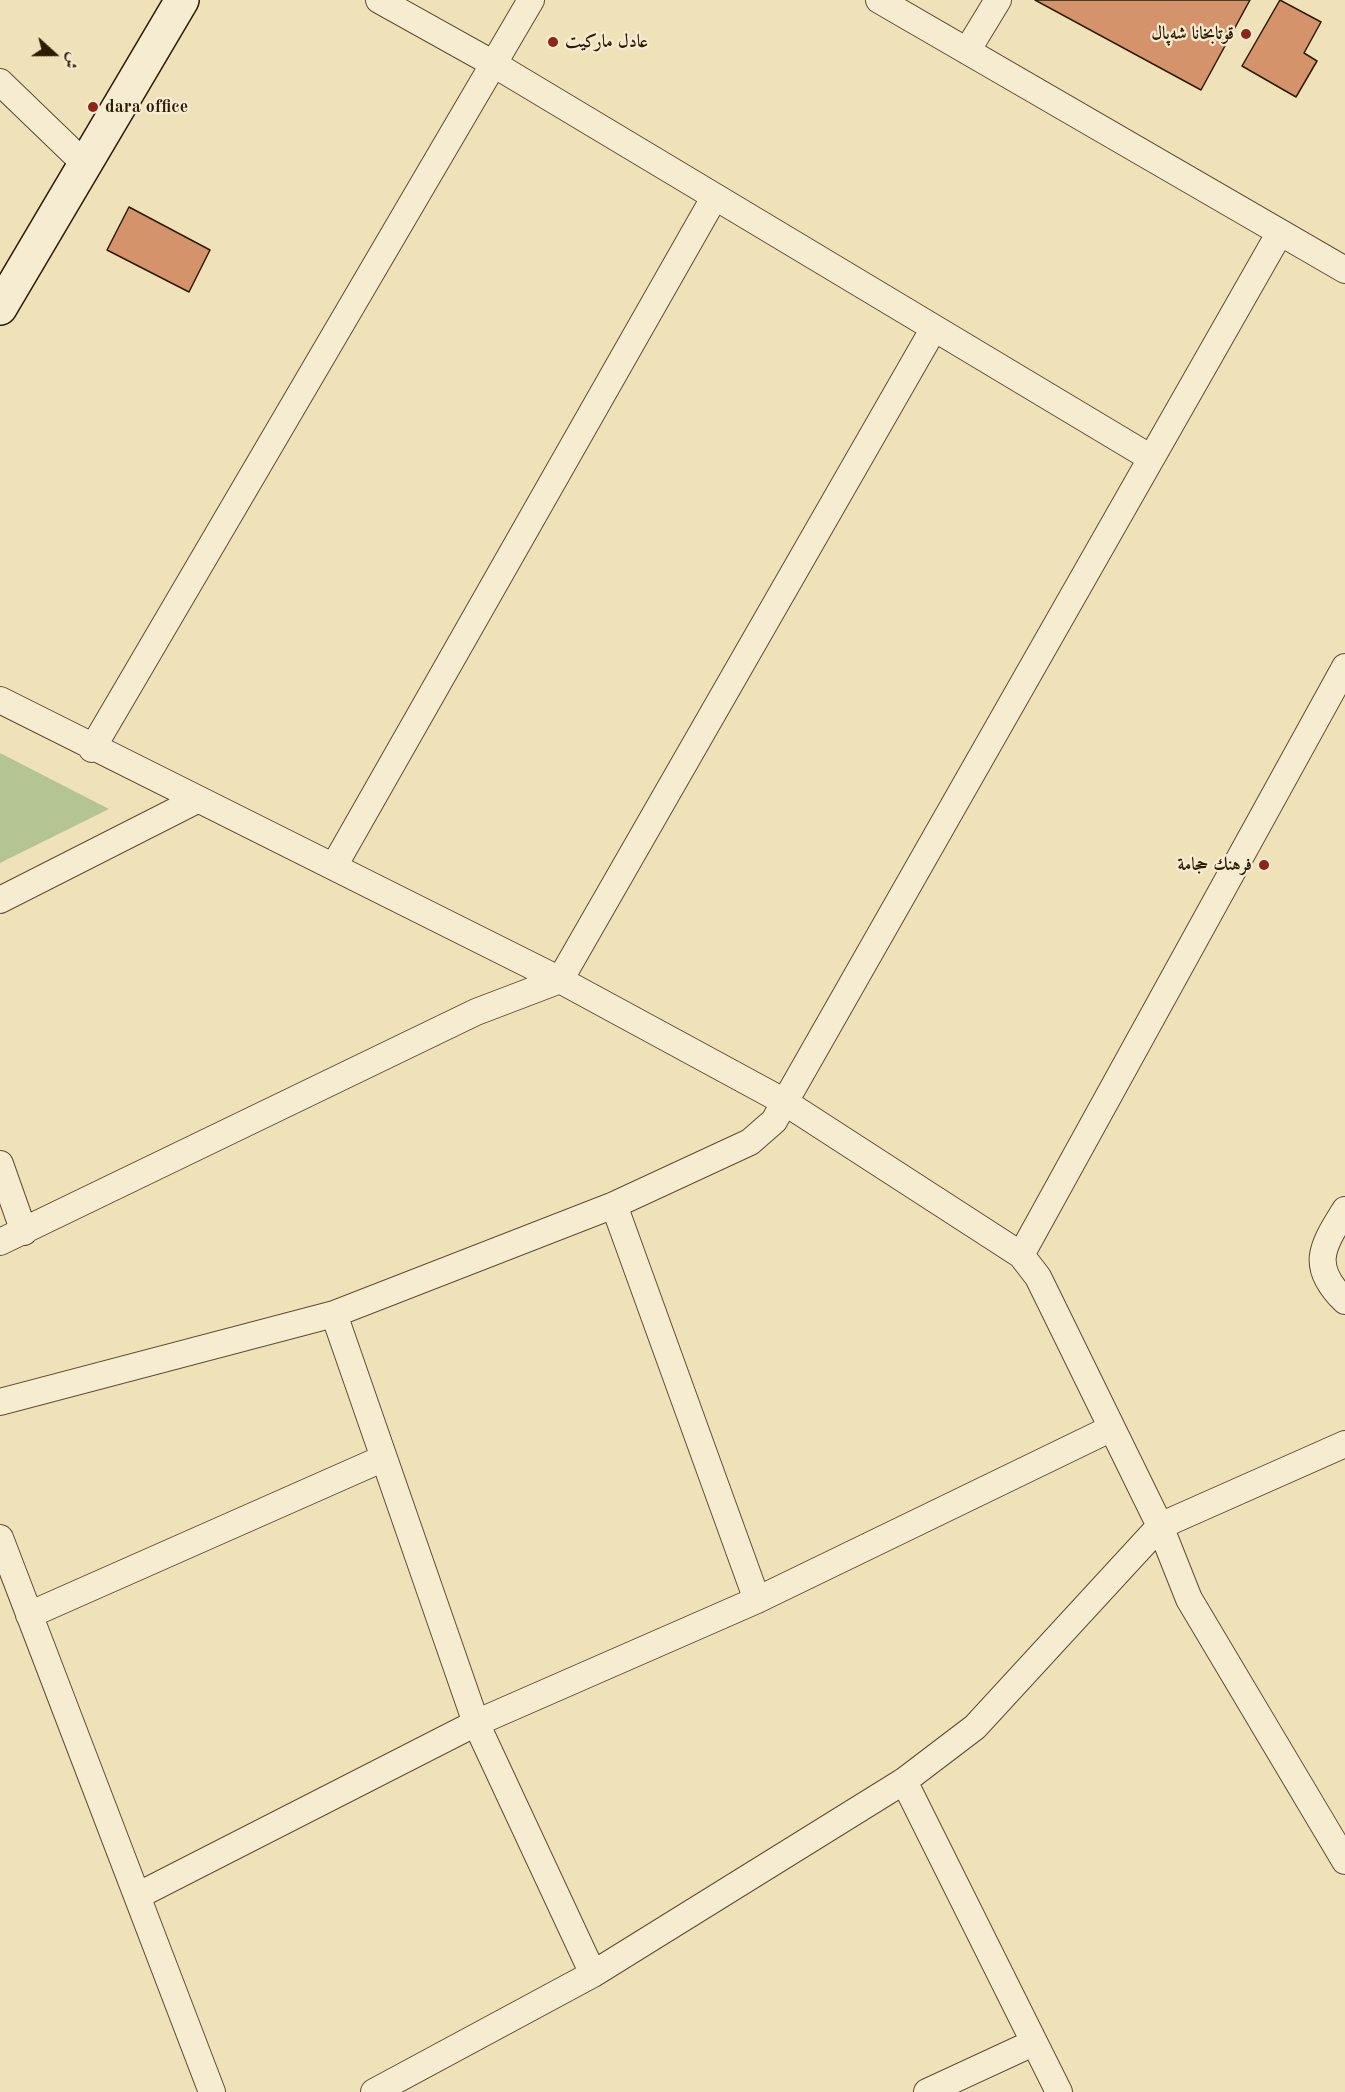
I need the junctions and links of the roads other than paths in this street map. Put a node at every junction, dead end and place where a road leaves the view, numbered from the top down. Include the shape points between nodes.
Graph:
1 (182, 0) edge
2 (379, 0) edge
3 (531, 0) edge
4 (879, 0) edge
5 (998, 0) edge
6 (967, 51) junction
7 (492, 63) junction
8 (0, 82) edge
9 (85, 164) junction
10 (714, 198) junction
11 (1280, 234) junction
12 (1345, 270) edge
13 (0, 308) edge
14 (934, 328) junction
15 (1150, 458) junction
16 (1345, 666) edge
17 (0, 700) edge
18 (92, 749) junction
19 (197, 800) junction
20 (334, 867) junction
21 (0, 900) edge
22 (560, 981) junction
23 (783, 1101) junction
24 (0, 1164) edge
25 (614, 1205) junction
26 (1345, 1210) edge
27 (24, 1232) junction
28 (0, 1242) edge
29 (1021, 1256) junction
30 (1345, 1301) edge
31 (334, 1314) junction
32 (0, 1402) edge
33 (1112, 1428) junction
34 (1345, 1444) edge
35 (384, 1458) junction
36 (1160, 1526) junction
37 (0, 1538) edge
38 (757, 1600) junction
39 (29, 1615) junction
40 (476, 1722) junction
41 (904, 1781) junction
42 (1345, 1861) edge
43 (137, 1896) junction
44 (593, 1974) junction
45 (1033, 2043) junction
46 (212, 2092) edge
47 (374, 2092) edge
48 (927, 2092) edge
49 (1059, 2092) edge

1 - 9 main road
2 - 7 street
3 - 7 street
4 - 6 street
5 - 6 street
6 - 11 street
7 - 10 street
7 - 18 street
8 - 9 street
9 - 13 main road
10 - 14 street
10 - 20 street
11 - 12 street
11 - 15 street
14 - 15 street
14 - 22 street
15 - 23 street
16 - 29 street
17 - 18 street
18 - 19 street
19 - 20 street
19 - 21 street
20 - 22 street
22 - 23 street
22 - 27 street via 476,1012
23 - 25 street via 774,1121 750,1142
23 - 29 street
24 - 27 street
25 - 31 street
25 - 38 street
26 - 30 street via 1322,1252 1323,1273
27 - 28 street
29 - 33 street via 1038,1277
31 - 32 street
31 - 35 street
33 - 36 street
33 - 38 street
34 - 36 street
35 - 39 street
35 - 40 street
36 - 41 street via 975,1727
36 - 42 street via 1189,1599
37 - 39 street
38 - 40 street
39 - 43 street
40 - 43 street
40 - 44 street
41 - 44 street
41 - 45 street
43 - 46 street
44 - 47 street
45 - 48 street
45 - 49 street

